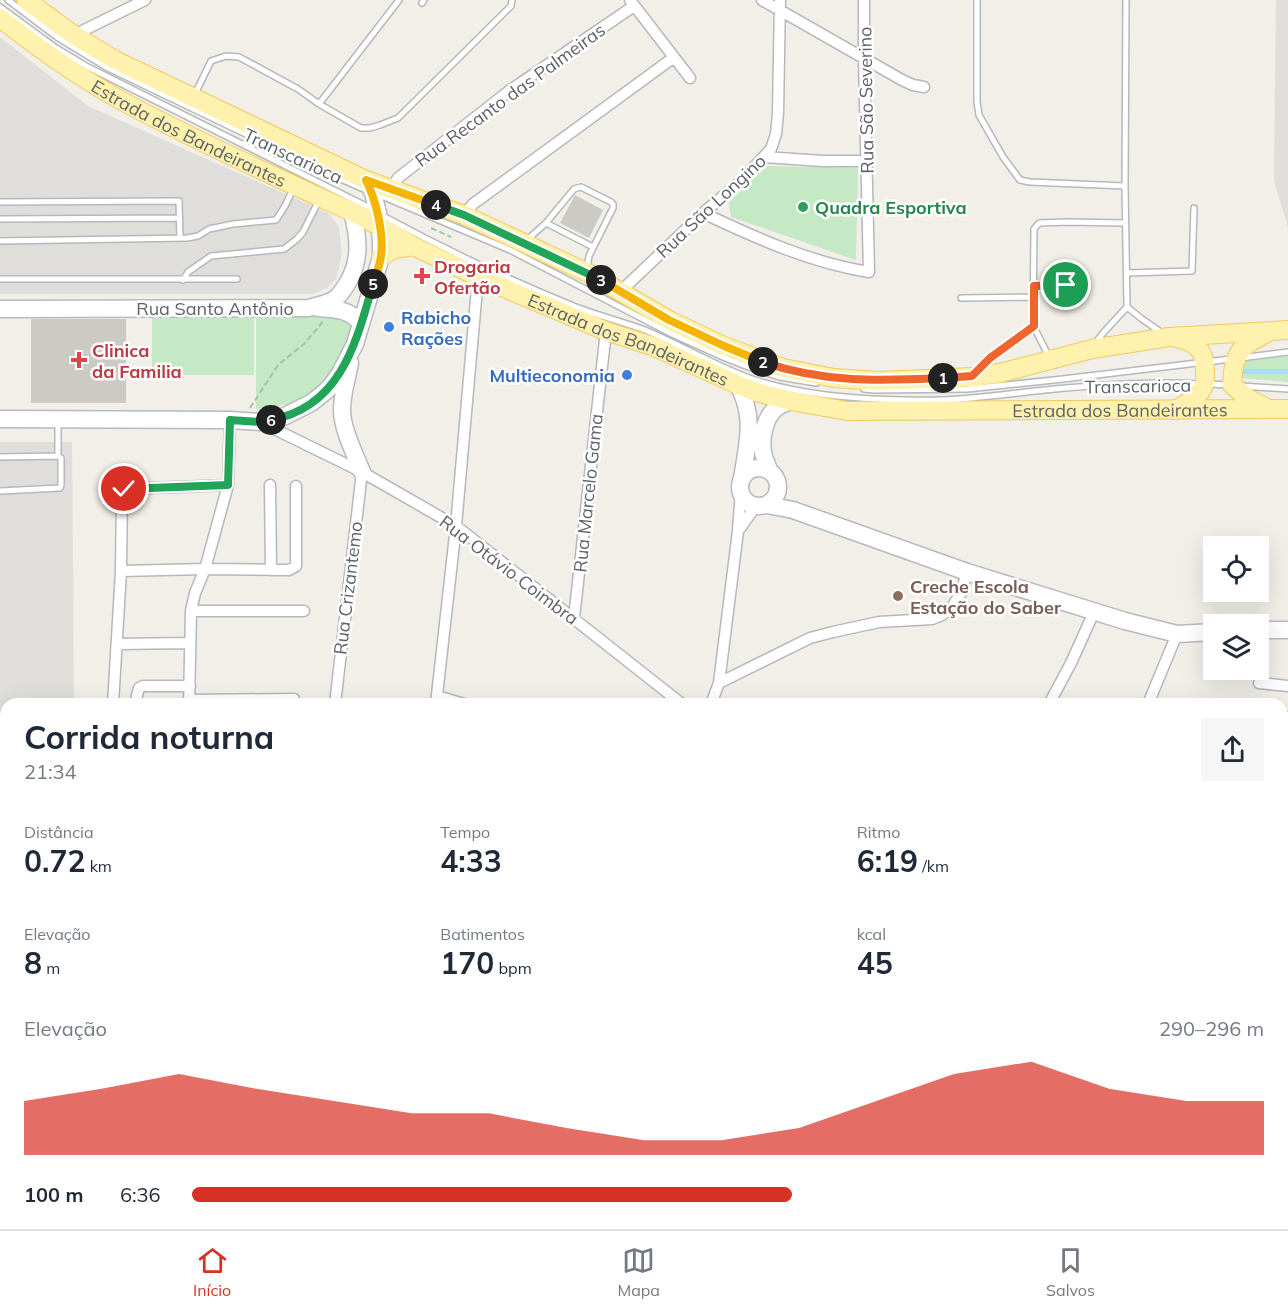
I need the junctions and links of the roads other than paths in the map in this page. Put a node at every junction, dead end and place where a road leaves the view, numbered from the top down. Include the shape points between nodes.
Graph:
1 (8, 0) edge
2 (26, 0) edge
3 (145, 0) edge
4 (399, 0) edge
5 (512, 0) edge
6 (762, 0) edge
7 (864, 0) edge
8 (977, 0) edge
9 (1126, 0) edge
10 (632, 3) edge
11 (780, 5) edge
12 (0, 7) edge
13 (0, 18) edge
14 (74, 35) junction
15 (864, 57) junction
16 (673, 58) junction
17 (690, 78) dead end
18 (924, 87) dead end
19 (192, 98) junction
20 (319, 104) junction
21 (764, 157) junction
22 (867, 162) junction
23 (294, 186) junction
24 (1125, 186) junction
25 (377, 187) junction
26 (320, 198) junction
27 (0, 202) edge
28 (560, 205) junction
29 (1194, 208) dead end
30 (568, 209) dead end
31 (352, 212) junction
32 (703, 213) junction
33 (464, 215) junction
34 (179, 218) junction
35 (0, 219) edge
36 (379, 219) junction
37 (546, 223) junction
38 (597, 223) dead end
39 (1125, 224) junction
40 (604, 226) junction
41 (180, 238) junction
42 (0, 241) edge
43 (522, 243) junction
44 (413, 246) junction
45 (593, 247) junction
46 (381, 257) junction
47 (1127, 273) junction
48 (590, 274) junction
49 (478, 277) junction
50 (0, 279) edge
51 (237, 279) dead end
52 (183, 280) junction
53 (347, 284) junction
54 (1066, 285) dead end
55 (1034, 286) junction
56 (372, 287) junction
57 (621, 291) junction
58 (1034, 297) junction
59 (961, 298) dead end
60 (1127, 307) junction
61 (309, 308) junction
62 (0, 309) edge
63 (361, 322) junction
64 (1034, 326) junction
65 (1281, 330) edge
66 (606, 331) junction
67 (1168, 337) junction
68 (355, 344) junction
69 (1092, 349) junction
70 (1288, 352) edge
71 (1236, 358) junction
72 (1051, 360) junction
73 (1205, 362) junction
74 (972, 376) junction
75 (738, 384) junction
76 (821, 384) dead end
77 (1204, 385) junction
78 (1233, 385) junction
79 (853, 388) dead end
80 (1288, 389) edge
81 (791, 401) junction
82 (1268, 409) junction
83 (1288, 409) edge
84 (1175, 410) junction
85 (0, 419) edge
86 (57, 419) junction
87 (236, 420) junction
88 (260, 422) junction
89 (58, 456) junction
90 (0, 457) edge
91 (769, 470) junction
92 (362, 472) junction
93 (228, 485) junction
94 (270, 485) dead end
95 (741, 485) junction
96 (296, 486) dead end
97 (778, 486) junction
98 (0, 490) edge
99 (761, 506) junction
100 (793, 510) junction
101 (456, 526) junction
102 (738, 531) junction
103 (205, 569) junction
104 (272, 570) junction
105 (121, 571) junction
106 (968, 572) junction
107 (191, 611) junction
108 (304, 611) dead end
109 (1094, 612) junction
110 (574, 618) junction
111 (1269, 630) edge
112 (1288, 630) edge
113 (1203, 632) edge
114 (1177, 633) junction
115 (117, 644) junction
116 (189, 644) junction
117 (719, 683) junction
118 (1259, 683) dead end
119 (190, 686) junction
120 (1288, 686) edge
121 (113, 698) edge
122 (137, 698) edge
123 (189, 698) edge
124 (336, 698) edge
125 (436, 698) edge
126 (674, 698) edge
127 (713, 698) edge
128 (1052, 698) edge
129 (1150, 698) edge

1 - 25 lane, Transcarioca via 57,37 108,68 325,172
2 - 14 main road, Estrada dos Bandeirantes
3 - 14 street
4 - 20 lane
5 - 20 lane via 511,6 398,118 361,128
6 - 11 street
7 - 15 street, Rua São Severino
8 - 24 lane via 979,115 1016,176 1030,182
9 - 24 lane
10 - 16 street, Rua Recanto das Palmeiras
10 - 25 street, Rua Recanto das Palmeiras via 509,91 398,178
11 - 15 street
11 - 21 street, Rua São Longino via 776,134
12 - 36 lane, Transcarioca via 86,66 284,164
13 - 23 main road, Estrada dos Bandeirantes via 49,55 136,109
14 - 19 main road, Estrada dos Bandeirantes
15 - 18 street via 902,80
15 - 22 street, Rua São Severino
16 - 17 street, Rua Recanto das Palmeiras
16 - 33 street via 473,204
19 - 20 lane via 211,60 226,56 239,57
19 - 25 main road, Estrada dos Bandeirantes
21 - 22 street
21 - 32 street, Rua São Longino
22 - 32 street, Rua São Severino via 869,272 818,260
23 - 26 main road, Estrada dos Bandeirantes
23 - 41 lane via 276,220 233,224
24 - 39 lane
25 - 33 main road, Estrada dos Bandeirantes
25 - 36 street
25 - 76 lane, Transcarioca via 723,357 780,377
26 - 31 main road, Estrada dos Bandeirantes
26 - 52 lane via 303,232 284,249 211,256
27 - 34 lane via 179,201
28 - 30 lane
28 - 37 lane
28 - 40 lane via 574,189 581,187 613,204
29 - 47 lane via 1192,271
31 - 36 main road, Estrada dos Bandeirantes
31 - 53 street, Rua Santo Antônio via 358,252
32 - 57 street, Rua São Longino
33 - 43 main road, Estrada dos Bandeirantes
34 - 35 lane
34 - 41 lane
36 - 44 main road, Estrada dos Bandeirantes
36 - 46 street
36 - 77 lane, Transcarioca via 572,306 643,330 753,379 805,392 871,399 956,400 1120,384
37 - 43 lane
37 - 45 lane
38 - 40 lane
39 - 47 lane
39 - 55 lane via 1036,225
40 - 45 lane
41 - 42 lane
43 - 48 main road, Estrada dos Bandeirantes
44 - 46 main road via 394,249
44 - 49 main road, Estrada dos Bandeirantes
45 - 48 lane via 588,262
46 - 56 street
47 - 60 lane
48 - 57 main road, Estrada dos Bandeirantes
49 - 66 main road, Estrada dos Bandeirantes
49 - 101 street
50 - 52 lane
51 - 52 lane
53 - 56 street via 348,291 355,296 365,295
53 - 61 street, Rua Santo Antônio via 334,299
54 - 55 lane
55 - 58 lane
56 - 63 street
57 - 74 main road, Estrada dos Bandeirantes via 669,320 783,368 834,378 879,381
58 - 59 lane
58 - 64 lane
60 - 67 lane
60 - 69 lane
61 - 62 street, Rua Santo Antônio
61 - 63 street via 339,310
63 - 68 street
64 - 72 lane
64 - 74 lane
65 - 67 main road, Estrada dos Bandeirantes
65 - 71 main road via 1253,341
66 - 75 main road, Estrada dos Bandeirantes via 652,346
66 - 110 street, Rua Marcelo Gama
67 - 69 main road, Estrada dos Bandeirantes
67 - 73 main road via 1195,345
68 - 88 street via 325,392 283,417
68 - 92 street via 342,412
69 - 72 main road, Estrada dos Bandeirantes
70 - 71 lane, Transcarioca
71 - 73 lane, Transcarioca
71 - 78 main road
72 - 74 main road, Estrada dos Bandeirantes
73 - 77 main road
73 - 79 lane, Transcarioca via 967,389
75 - 81 main road, Estrada dos Bandeirantes
75 - 95 street via 746,402 749,428
77 - 78 lane, Transcarioca
77 - 84 main road
78 - 80 lane, Transcarioca
78 - 82 main road
81 - 84 main road, Estrada dos Bandeirantes via 847,411
81 - 91 street via 768,417 763,451
82 - 83 main road, Estrada dos Bandeirantes
82 - 84 main road, Estrada dos Bandeirantes
85 - 86 street
86 - 87 street
86 - 89 lane
87 - 88 street
87 - 93 street
88 - 92 street, Rua Otávio Coimbra
89 - 90 lane
89 - 98 lane via 60,488
91 - 95 street via 751,470
91 - 97 street
92 - 101 street, Rua Otávio Coimbra
92 - 124 street, Rua Crizantemo
93 - 103 street
93 - 105 street via 123,490
94 - 104 street
95 - 99 street via 746,501
95 - 102 street
96 - 104 street via 296,566
97 - 99 street via 776,497
97 - 100 street
99 - 100 street
99 - 102 street
100 - 106 street
101 - 110 street, Rua Otávio Coimbra
101 - 125 street
102 - 117 street
103 - 104 street
103 - 105 street
103 - 107 street
105 - 115 street
106 - 109 street
106 - 117 street via 961,593 942,615 879,622 810,638
107 - 108 street
107 - 116 street
109 - 114 street
109 - 128 street
110 - 126 street, Rua Otávio Coimbra
111 - 112 street
113 - 114 street
114 - 129 street
115 - 116 street
115 - 121 street
116 - 119 street
117 - 127 street
118 - 120 street
119 - 122 street via 143,686
119 - 123 street

